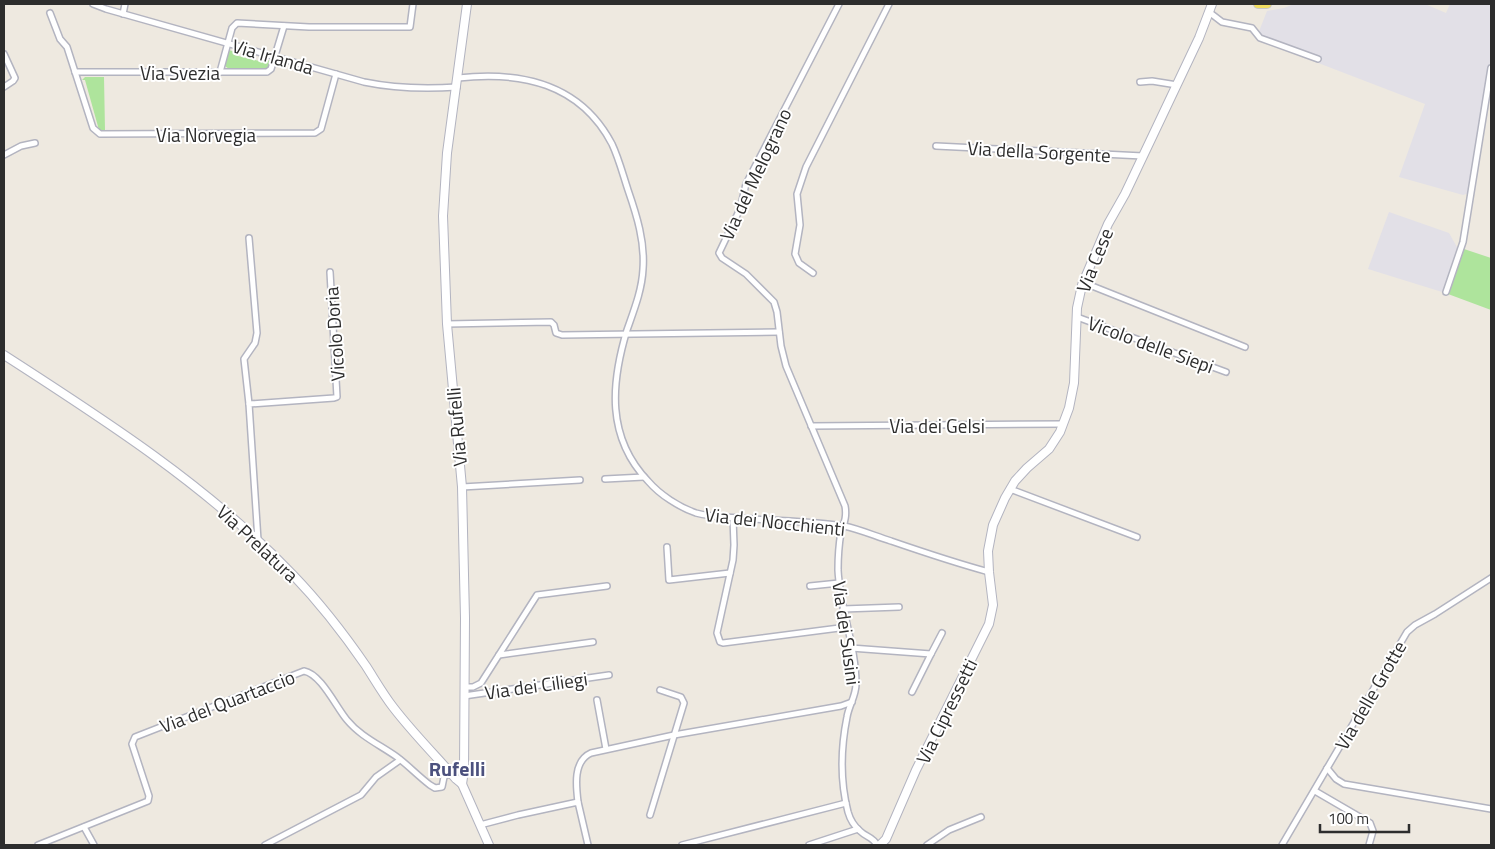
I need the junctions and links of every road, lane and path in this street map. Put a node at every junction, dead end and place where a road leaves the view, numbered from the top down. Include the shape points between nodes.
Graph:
1 (93, 4) edge
2 (125, 4) edge
3 (413, 4) edge
4 (467, 4) edge
5 (839, 4) edge
6 (889, 4) edge
7 (1258, 4) edge
8 (1268, 4) edge
9 (1211, 8) edge
10 (50, 13) dead end
11 (123, 14) junction
12 (284, 26) junction
13 (228, 44) junction
14 (4, 54) edge
15 (274, 57) junction
16 (1318, 59) dead end
17 (1491, 68) edge
18 (75, 72) junction
19 (220, 72) junction
20 (336, 74) junction
21 (457, 82) junction
22 (1140, 82) dead end
23 (1177, 86) junction
24 (4, 87) edge
25 (35, 143) dead end
26 (936, 146) dead end
27 (4, 155) edge
28 (1143, 156) junction
29 (249, 238) dead end
30 (330, 272) dead end
31 (813, 272) dead end
32 (1082, 282) junction
33 (1446, 292) dead end
34 (1077, 317) junction
35 (446, 324) junction
36 (779, 332) junction
37 (626, 335) junction
38 (1245, 348) dead end
39 (4, 355) edge
40 (1226, 372) dead end
41 (249, 404) junction
42 (1063, 424) junction
43 (811, 426) junction
44 (644, 477) junction
45 (605, 479) dead end
46 (580, 480) dead end
47 (462, 486) junction
48 (1010, 489) junction
49 (732, 518) junction
50 (844, 526) junction
51 (1137, 537) dead end
52 (258, 540) junction
53 (667, 547) dead end
54 (989, 572) junction
55 (730, 573) junction
56 (1491, 578) edge
57 (839, 583) junction
58 (606, 586) dead end
59 (810, 586) dead end
60 (899, 607) dead end
61 (843, 609) junction
62 (846, 627) junction
63 (942, 633) dead end
64 (593, 642) dead end
65 (851, 648) junction
66 (931, 654) junction
67 (499, 655) junction
68 (608, 675) dead end
69 (464, 687) junction
70 (660, 690) dead end
71 (912, 692) dead end
72 (464, 696) junction
73 (597, 700) dead end
74 (853, 701) junction
75 (826, 708) junction
76 (848, 712) junction
77 (674, 735) junction
78 (606, 749) junction
79 (400, 760) junction
80 (1327, 768) junction
81 (450, 772) junction
82 (462, 784) junction
83 (1315, 791) junction
84 (578, 802) junction
85 (846, 803) junction
86 (1491, 809) edge
87 (650, 815) dead end
88 (982, 817) dead end
89 (480, 825) junction
90 (84, 827) junction
91 (858, 829) junction
92 (38, 845) edge
93 (94, 845) edge
94 (265, 845) edge
95 (489, 845) edge
96 (588, 845) edge
97 (682, 845) edge
98 (809, 845) edge
99 (878, 845) edge
100 (927, 845) edge
101 (1282, 845) edge
102 (1369, 845) edge

1 - 11 street, Via Irlanda
2 - 11 street
3 - 12 street via 410,27
4 - 21 street, Via Rufelli
5 - 36 street, Via del Melograno via 746,184 738,212 719,251 722,258 744,272 773,300
6 - 31 street via 798,187 800,228 795,256 799,263
7 - 8 main road
9 - 16 street via 1222,22 1252,28 1260,38
9 - 23 street, Via Cese
10 - 18 street, Via Norvegia
11 - 13 street, Via Irlanda
12 - 13 street via 237,23 232,28
12 - 15 street
13 - 15 street, Via Irlanda
13 - 19 street
14 - 24 street via 14,78
15 - 19 street, Via Svezia via 267,72
15 - 20 street, Via Irlanda
17 - 33 street via 1463,242
18 - 19 street, Via Svezia
18 - 20 street, Via Norvegia via 93,128 102,135 315,133 321,128
20 - 21 street, Via Irlanda via 382,85 426,88
21 - 35 street, Via Rufelli via 444,192
21 - 37 street, Via dei Nocchienti via 498,76 538,82 579,105 606,134 625,179 643,250 642,283
22 - 23 street
23 - 28 street, Via Cese
25 - 27 street
26 - 28 street, Via della Sorgente
28 - 32 street, Via Cese
29 - 41 street via 257,333 255,343 244,359
30 - 41 street, Vicolo Doria via 337,397
32 - 34 street, Via Cese
32 - 38 street
34 - 40 street, Vicolo delle Siepi
34 - 42 street, Via Cese via 1075,378
35 - 37 street via 549,322 560,335
35 - 47 street, Via Rufelli
36 - 37 street
36 - 43 street, Via del Melograno via 786,366
37 - 44 street, Via dei Nocchienti via 616,383 615,414 627,451
39 - 52 street, Via Prelatura via 142,448 203,493
41 - 52 street
42 - 43 street, Via dei Gelsi
42 - 48 street, Via Cese via 1052,445
43 - 50 street, Via del Melograno via 845,506
44 - 45 street
44 - 49 street, Via dei Nocchienti via 686,509
46 - 47 street
47 - 69 street, Via Rufelli
48 - 51 street
48 - 54 street, Via Cese via 991,533
49 - 50 street, Via dei Nocchienti
49 - 55 street via 734,545
50 - 54 street, Via dei Nocchienti
50 - 57 street, Via dei Susini via 839,554
52 - 81 street, Via Prelatura via 321,606 398,714
53 - 55 street via 668,580
54 - 99 street, Via Cipressetti via 993,606 989,624 886,838
55 - 62 street via 717,633 721,643
56 - 80 street, Via delle Grotte via 1407,632
57 - 59 street
57 - 61 street, Via dei Susini
58 - 67 street via 537,595
60 - 61 street
61 - 62 street, Via dei Susini
62 - 65 street, Via dei Susini
63 - 66 street
64 - 67 street
65 - 66 street
65 - 74 street, Via dei Susini via 856,684
66 - 71 street
67 - 69 street via 481,683
68 - 72 street, Via dei Ciliegi
69 - 72 street, Via Rufelli
70 - 77 street via 684,700
72 - 82 street, Via Rufelli
73 - 78 street
74 - 75 street
74 - 76 street, Via dei Susini
75 - 76 street
75 - 77 street
76 - 85 street, Via dei Susini via 842,756
77 - 78 street
77 - 87 street
78 - 84 street via 588,754 582,760 577,780
79 - 81 street, Via del Quartaccio via 435,788 442,787
79 - 90 street, Via del Quartaccio via 357,730 316,678 304,671 135,737 132,744 149,800
79 - 94 street via 374,779 361,795
80 - 83 street, Via delle Grotte
80 - 86 street via 1344,784
81 - 82 street, Via Prelatura
82 - 89 street, Via Rufelli
83 - 101 street, Via delle Grotte
83 - 102 street via 1370,824 1373,831
84 - 89 street
84 - 96 street
85 - 91 street, Via dei Susini
85 - 97 street
88 - 100 street via 949,830
89 - 95 street, Via Rufelli
90 - 92 street, Via del Quartaccio
90 - 93 street
91 - 98 street
91 - 99 street, Via dei Susini

